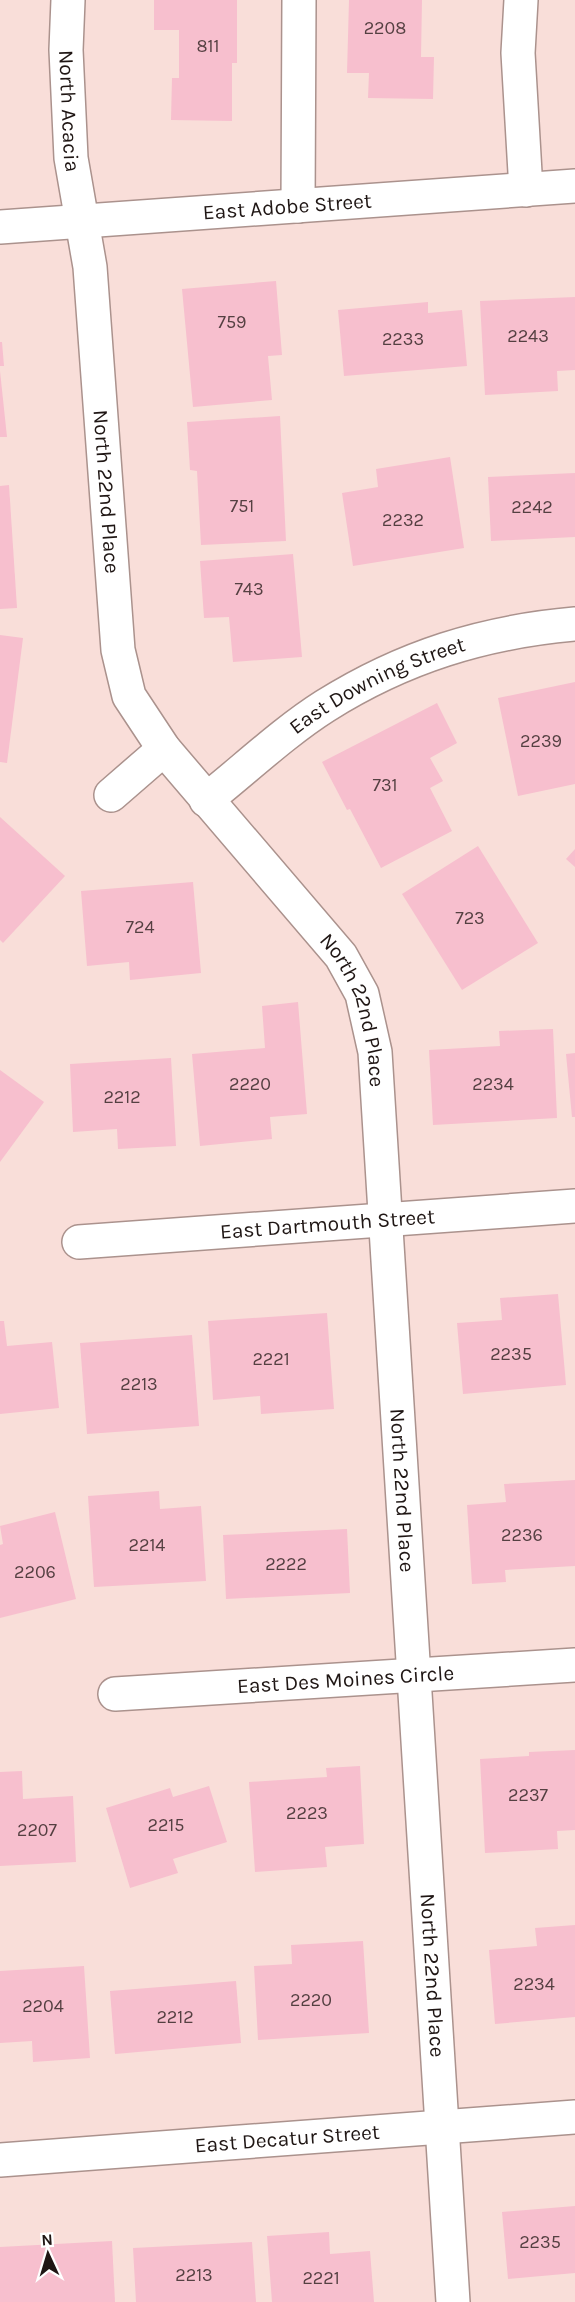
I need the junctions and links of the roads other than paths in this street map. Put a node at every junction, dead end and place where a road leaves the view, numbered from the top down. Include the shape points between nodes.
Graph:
1 (68, 0) edge
2 (300, 0) edge
3 (521, 0) edge
4 (575, 186) edge
5 (526, 190) junction
6 (298, 206) junction
7 (82, 221) junction
8 (0, 227) edge
9 (575, 624) edge
10 (165, 749) junction
11 (111, 795) dead end
12 (206, 800) junction
13 (575, 1206) edge
14 (387, 1219) junction
15 (79, 1242) dead end
16 (575, 1665) edge
17 (414, 1675) junction
18 (115, 1694) dead end
19 (575, 2117) edge
20 (441, 2127) junction
21 (0, 2160) edge
22 (453, 2302) edge

1 - 7 street, North Acacia via 71,158
2 - 6 street
3 - 5 street via 518,53
4 - 5 street, East Adobe Street
5 - 6 street, East Adobe Street
6 - 7 street, East Adobe Street
7 - 8 street, East Adobe Street
7 - 10 street, North 22nd Place via 90,267 118,650 129,696
9 - 12 street, East Downing Street via 469,640 393,667 323,707
10 - 11 street
10 - 12 street, North 22nd Place
12 - 14 street, North 22nd Place via 341,956 362,994 375,1052
13 - 14 street, East Dartmouth Street
14 - 15 street, East Dartmouth Street
14 - 17 street, North 22nd Place
16 - 17 street, East Des Moines Circle
17 - 18 street, East Des Moines Circle
17 - 20 street, North 22nd Place
19 - 20 street, East Decatur Street
20 - 21 street, East Decatur Street
20 - 22 street, North 22nd Place

